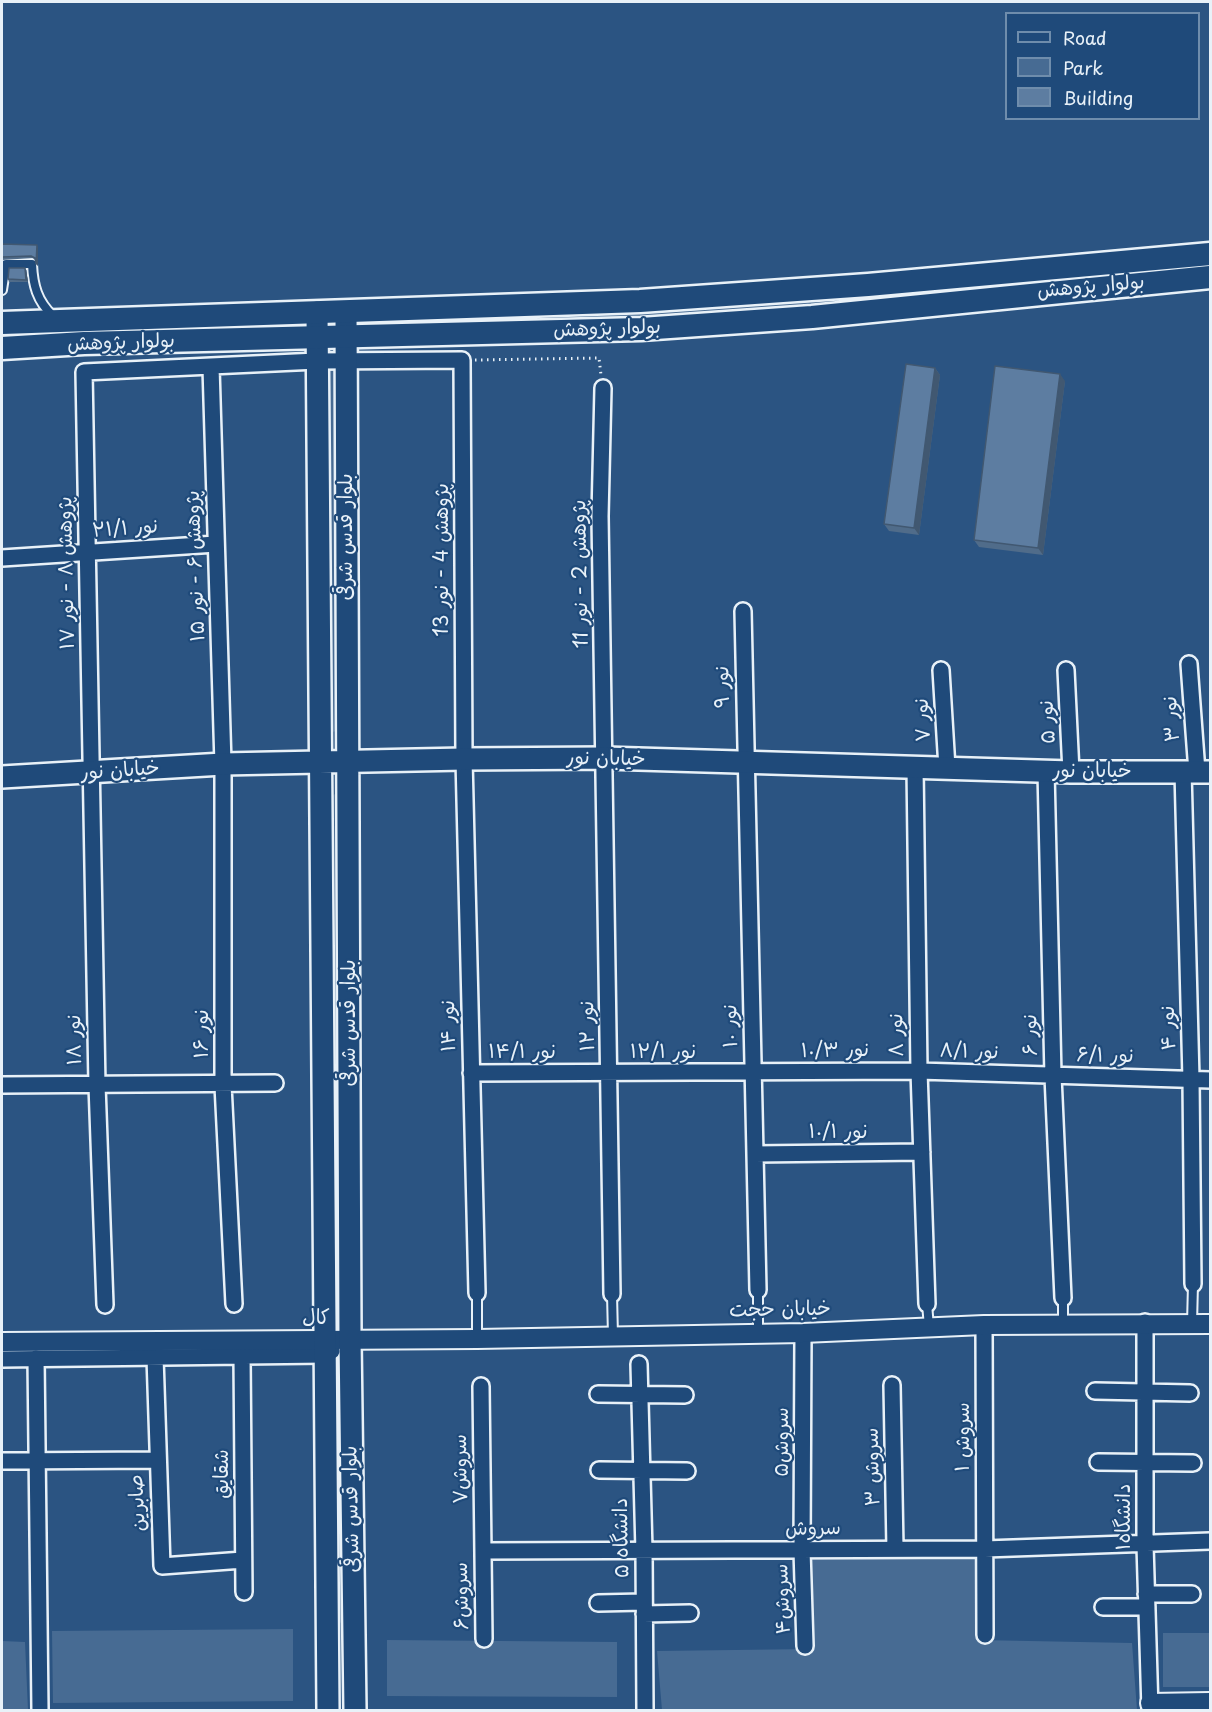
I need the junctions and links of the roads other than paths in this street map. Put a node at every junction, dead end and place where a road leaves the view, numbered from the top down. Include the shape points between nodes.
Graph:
1 (1210, 254) edge
2 (1210, 277) edge
3 (2, 290) edge
4 (317, 312) junction
5 (346, 312) junction
6 (61, 322) junction
7 (2, 323) edge
8 (346, 336) junction
9 (317, 338) junction
10 (2, 348) edge
11 (318, 361) junction
12 (346, 361) junction
13 (211, 367) junction
14 (603, 388) road end
15 (216, 544) junction
16 (87, 552) junction
17 (2, 558) edge
18 (743, 611) dead end
19 (1189, 664) dead end
20 (941, 670) dead end
21 (1066, 670) dead end
22 (605, 758) junction
23 (464, 759) junction
24 (321, 761) junction
25 (746, 761) junction
26 (346, 762) junction
27 (223, 764) junction
28 (915, 767) junction
29 (947, 768) junction
30 (1046, 771) junction
31 (1071, 772) junction
32 (1197, 772) edge
33 (91, 774) junction
34 (2, 777) edge
35 (918, 1071) junction
36 (471, 1073) junction
37 (610, 1073) junction
38 (753, 1073) junction
39 (1053, 1076) junction
40 (1191, 1079) junction
41 (1210, 1080) edge
42 (275, 1083) dead end
43 (2, 1085) edge
44 (97, 1085) junction
45 (223, 1085) junction
46 (922, 1152) junction
47 (754, 1154) junction
48 (1193, 1284) joint
49 (758, 1290) joint
50 (477, 1293) joint
51 (612, 1294) joint
52 (1063, 1298) joint
53 (234, 1304) dead end
54 (927, 1304) joint
55 (105, 1305) dead end
56 (1145, 1322) junction
57 (1063, 1324) junction
58 (1201, 1324) edge
59 (984, 1325) junction
60 (929, 1327) junction
61 (803, 1333) junction
62 (758, 1334) junction
63 (614, 1336) junction
64 (477, 1339) junction
65 (350, 1340) junction
66 (2, 1342) edge
67 (325, 1348) junction
68 (242, 1356) junction
69 (155, 1357) junction
70 (2, 1359) edge
71 (36, 1359) junction
72 (639, 1364) dead end
73 (892, 1385) dead end
74 (481, 1386) dead end
75 (1095, 1390) dead end
76 (1145, 1392) junction
77 (1190, 1393) dead end
78 (598, 1394) dead end
79 (640, 1395) junction
80 (685, 1395) dead end
81 (39, 1460) junction
82 (157, 1460) junction
83 (2, 1461) edge
84 (1145, 1461) junction
85 (1098, 1462) dead end
86 (1193, 1463) dead end
87 (599, 1470) dead end
88 (642, 1470) junction
89 (687, 1471) dead end
90 (1210, 1541) edge
91 (1145, 1545) junction
92 (895, 1549) junction
93 (985, 1549) junction
94 (802, 1550) junction
95 (483, 1551) junction
96 (644, 1551) junction
97 (243, 1560) junction
98 (244, 1592) dead end
99 (1192, 1594) dead end
100 (1146, 1601) junction
101 (598, 1603) dead end
102 (1103, 1607) dead end
103 (644, 1608) junction
104 (690, 1613) dead end
105 (986, 1635) dead end
106 (484, 1639) dead end
107 (806, 1646) dead end
108 (1210, 1702) edge
109 (1150, 1707) edge
110 (40, 1710) edge
111 (328, 1710) edge
112 (355, 1710) edge
113 (645, 1710) edge

1 - 5 main road, بولوار پژوهش via 640,301
2 - 8 main road, بولوار پژوهش via 673,327
3 - 6 lane via 6,264 32,264 37,294
4 - 5 main road, بولوار پژوهش
4 - 6 main road, بولوار پژوهش
4 - 9 main road, بلوار قدس شرقی
5 - 8 main road, بلوار قدس شرقی
6 - 7 main road, بولوار پژوهش
8 - 9 main road, بولوار پژوهش
8 - 12 main road, بلوار قدس شرقی
9 - 10 main road, بولوار پژوهش
9 - 11 main road, بلوار قدس شرقی
11 - 12 street
11 - 13 street
11 - 24 main road, بلوار قدس شرقی
12 - 23 street, پژوهش 4 - نور 13 via 462,360
12 - 26 main road, بلوار قدس شرقی
13 - 15 street, پژوهش ۶ - نور ۱۵
13 - 16 street, پژوهش ۸ - نور ۱۷ via 84,372
14 - 22 street, پژوهش 2 - نور 11 via 600,516
15 - 16 street, نور ۲۱/۱
15 - 27 street, پژوهش ۶ - نور ۱۵
16 - 17 street, نور ۲۱/۱
16 - 33 street, پژوهش ۸ - نور ۱۷
18 - 25 street, نور ۹
19 - 32 street, نور ۳
20 - 29 street, نور ۷
21 - 31 street, نور ۵
22 - 23 main road, خیابان نور
22 - 25 main road, خیابان نور
22 - 37 street, نور ۱۲
23 - 26 main road, خیابان نور
23 - 36 street, نور ۱۴
24 - 26 main road, خیابان نور
24 - 27 main road, خیابان نور
24 - 67 main road, بلوار قدس شرقی
25 - 28 main road, خیابان نور
25 - 38 street, نور ۱۰
26 - 65 main road, بلوار قدس شرقی
27 - 33 main road, خیابان نور
27 - 45 street, نور ۱۶
28 - 29 main road, خیابان نور
28 - 35 street, نور ۸
29 - 30 main road, خیابان نور
30 - 31 main road, خیابان نور
30 - 39 street, نور ۶
31 - 32 main road, خیابان نور
32 - 40 street, نور ۴
33 - 34 main road, خیابان نور
33 - 44 street, نور ۱۸
35 - 38 street, نور ۱۰/۳
35 - 39 street, نور ۸/۱
35 - 46 street, نور ۸
36 - 37 street, نور ۱۴/۱
36 - 50 street, نور ۱۴
37 - 38 street, نور ۱۲/۱
37 - 51 street, نور ۱۲
38 - 47 street, نور ۱۰
39 - 40 street, نور ۶/۱
39 - 52 street, نور ۶
40 - 41 street, نور ۶/۱
40 - 48 street, نور ۴
42 - 45 street
43 - 44 street
44 - 45 street
44 - 55 street, نور ۱۸
45 - 53 street, نور ۱۶
46 - 47 street, نور ۱۰/۱
46 - 54 street, نور ۸
47 - 49 street, نور ۱۰
48 - 58 lane
49 - 62 lane
50 - 64 lane
51 - 63 lane
52 - 57 lane
54 - 60 lane
56 - 57 street, خیابان حجت
56 - 58 street, خیابان حجت
56 - 76 street, دانشگاه۱
57 - 59 street, خیابان حجت
59 - 60 street, خیابان حجت
59 - 93 street, سروش ۱
60 - 61 street, خیابان حجت
61 - 62 street, خیابان حجت
61 - 94 street, سروش۵
62 - 63 street, خیابان حجت
63 - 64 street, خیابان حجت
64 - 65 street, خیابان حجت
65 - 67 street, کال
65 - 112 main road, بلوار قدس شرقی
66 - 67 street, کال
67 - 68 street, کال
67 - 111 main road, بلوار قدس شرقی
68 - 69 street, کال
68 - 97 street, شقایق
69 - 71 street, کال
69 - 82 street, صابرین
70 - 71 street, کال
71 - 81 street
72 - 79 street, دانشگاه ۵
73 - 92 street, سروش ۳
74 - 95 street, سروش۷
75 - 76 street
76 - 77 street
76 - 84 street, دانشگاه۱
78 - 79 street
79 - 80 street
79 - 88 street, دانشگاه ۵
81 - 82 street
81 - 83 street
81 - 110 street
82 - 97 street, صابرین via 162,1566
84 - 85 street
84 - 86 street
84 - 91 street, دانشگاه۱
87 - 88 street
88 - 89 street
88 - 96 street, دانشگاه ۵
90 - 91 street, سروش
91 - 93 street, سروش
91 - 100 street, دانشگاه۱
92 - 93 street, سروش
92 - 94 street, سروش
93 - 105 street, سروش ۱
94 - 96 street, سروش
94 - 107 street, سروش۴
95 - 96 street, سروش
95 - 106 street, سروش۶
96 - 103 street, دانشگاه ۵
97 - 98 street, شقایق
99 - 100 street
100 - 102 street
100 - 109 street, دانشگاه۱
101 - 103 street
103 - 104 street
103 - 113 street, دانشگاه ۵
108 - 109 street

